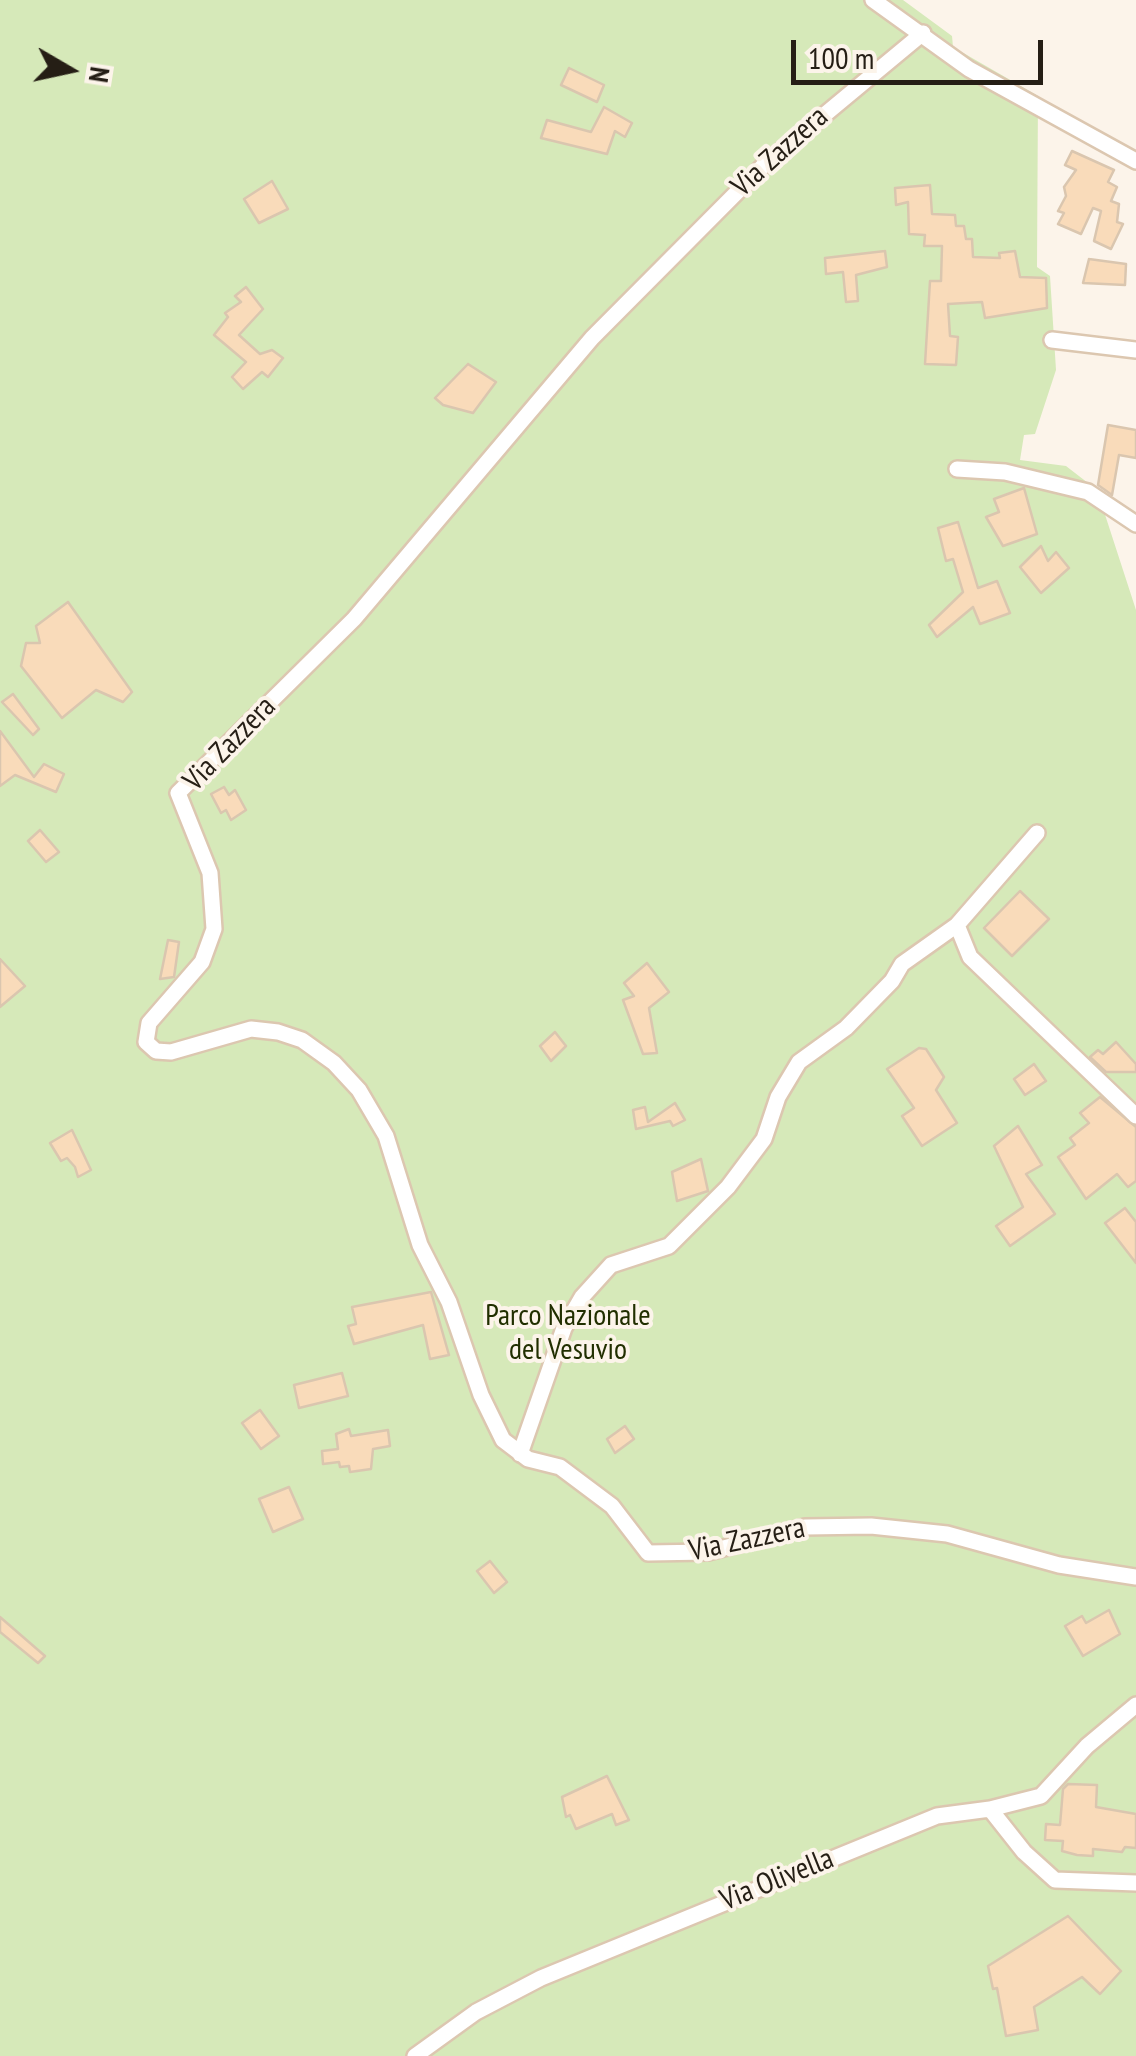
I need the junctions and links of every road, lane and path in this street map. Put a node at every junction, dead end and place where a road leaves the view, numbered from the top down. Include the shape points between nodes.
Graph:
1 (873, 0) edge
2 (923, 32) junction
3 (1136, 162) edge
4 (1052, 340) dead end
5 (1136, 350) edge
6 (957, 470) dead end
7 (1136, 524) edge
8 (1037, 833) dead end
9 (957, 925) junction
10 (1136, 1116) edge
11 (520, 1454) junction
12 (1136, 1577) edge
13 (1136, 1705) edge
14 (990, 1809) junction
15 (1136, 1883) edge
16 (415, 2056) edge

1 - 2 street
2 - 3 street via 969,70
2 - 11 street, Via Zazzera via 764,165 592,338 354,619 178,793 210,873 214,929 202,962 149,1023 146,1042 170,1052 252,1030 278,1032 302,1040 359,1090 386,1136 420,1246 449,1302 481,1395 502,1440
4 - 5 street
6 - 7 street via 1005,472 1088,492
8 - 9 street
9 - 10 street via 970,956
9 - 11 street via 902,964 846,1028 799,1062 764,1139 669,1246 611,1265 582,1297 564,1328
11 - 12 street, Via Zazzera via 560,1468 612,1506 648,1553 708,1552 804,1526 854,1525 947,1534 1059,1565
13 - 14 street, Via Olivella via 1041,1796
14 - 15 street via 1055,1880
14 - 16 street, Via Olivella via 937,1816 570,1965 476,2012

